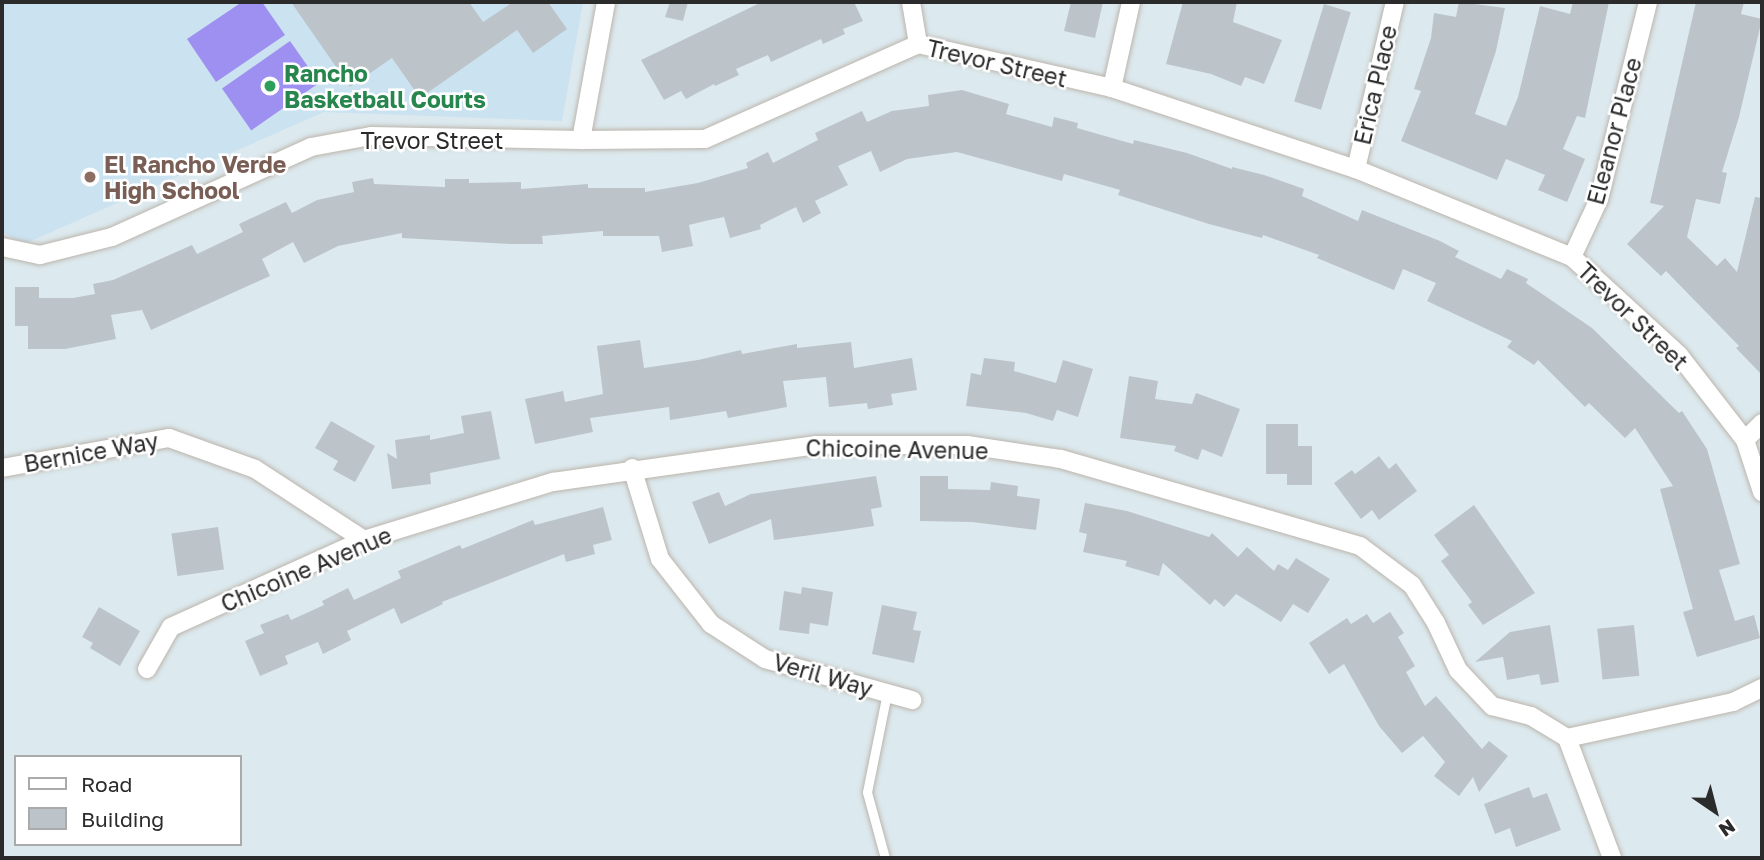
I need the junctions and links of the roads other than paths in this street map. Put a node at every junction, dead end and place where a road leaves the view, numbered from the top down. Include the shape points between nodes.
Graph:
1 (606, 2) edge
2 (911, 2) edge
3 (1131, 2) edge
4 (1395, 2) edge
5 (1648, 2) edge
6 (918, 44) junction
7 (1112, 89) junction
8 (581, 141) junction
9 (1356, 169) junction
10 (2, 247) edge
11 (1572, 257) junction
12 (1762, 423) edge
13 (1745, 440) junction
14 (2, 468) edge
15 (632, 468) junction
16 (1762, 492) edge
17 (364, 540) junction
18 (147, 669) dead end
19 (1762, 688) edge
20 (887, 693) junction
21 (912, 700) dead end
22 (1567, 738) junction
23 (885, 858) edge
24 (1612, 858) edge

1 - 8 street
2 - 6 street
3 - 7 street
4 - 9 street, Erica Place
5 - 11 street, Eleanor Place via 1599,198
6 - 7 street, Trevor Street
6 - 8 street, Trevor Street via 705,139
7 - 9 street, Trevor Street
8 - 10 street, Trevor Street via 371,136 311,147 112,237 40,254
9 - 11 street, Trevor Street
11 - 13 street, Trevor Street via 1679,355
12 - 13 street
13 - 16 street, Trevor Street
14 - 17 street, Bernice Way via 169,438 255,469
15 - 17 street, Chicoine Avenue via 553,482
15 - 20 street, Veril Way via 660,559 710,624 765,659
15 - 22 street, Chicoine Avenue via 816,445 967,445 1061,459 1360,546 1412,585 1458,670 1492,706 1531,716
17 - 18 street, Chicoine Avenue via 171,627
19 - 22 street via 1733,702
20 - 21 street, Veril Way
20 - 23 lane via 867,792
22 - 24 street

